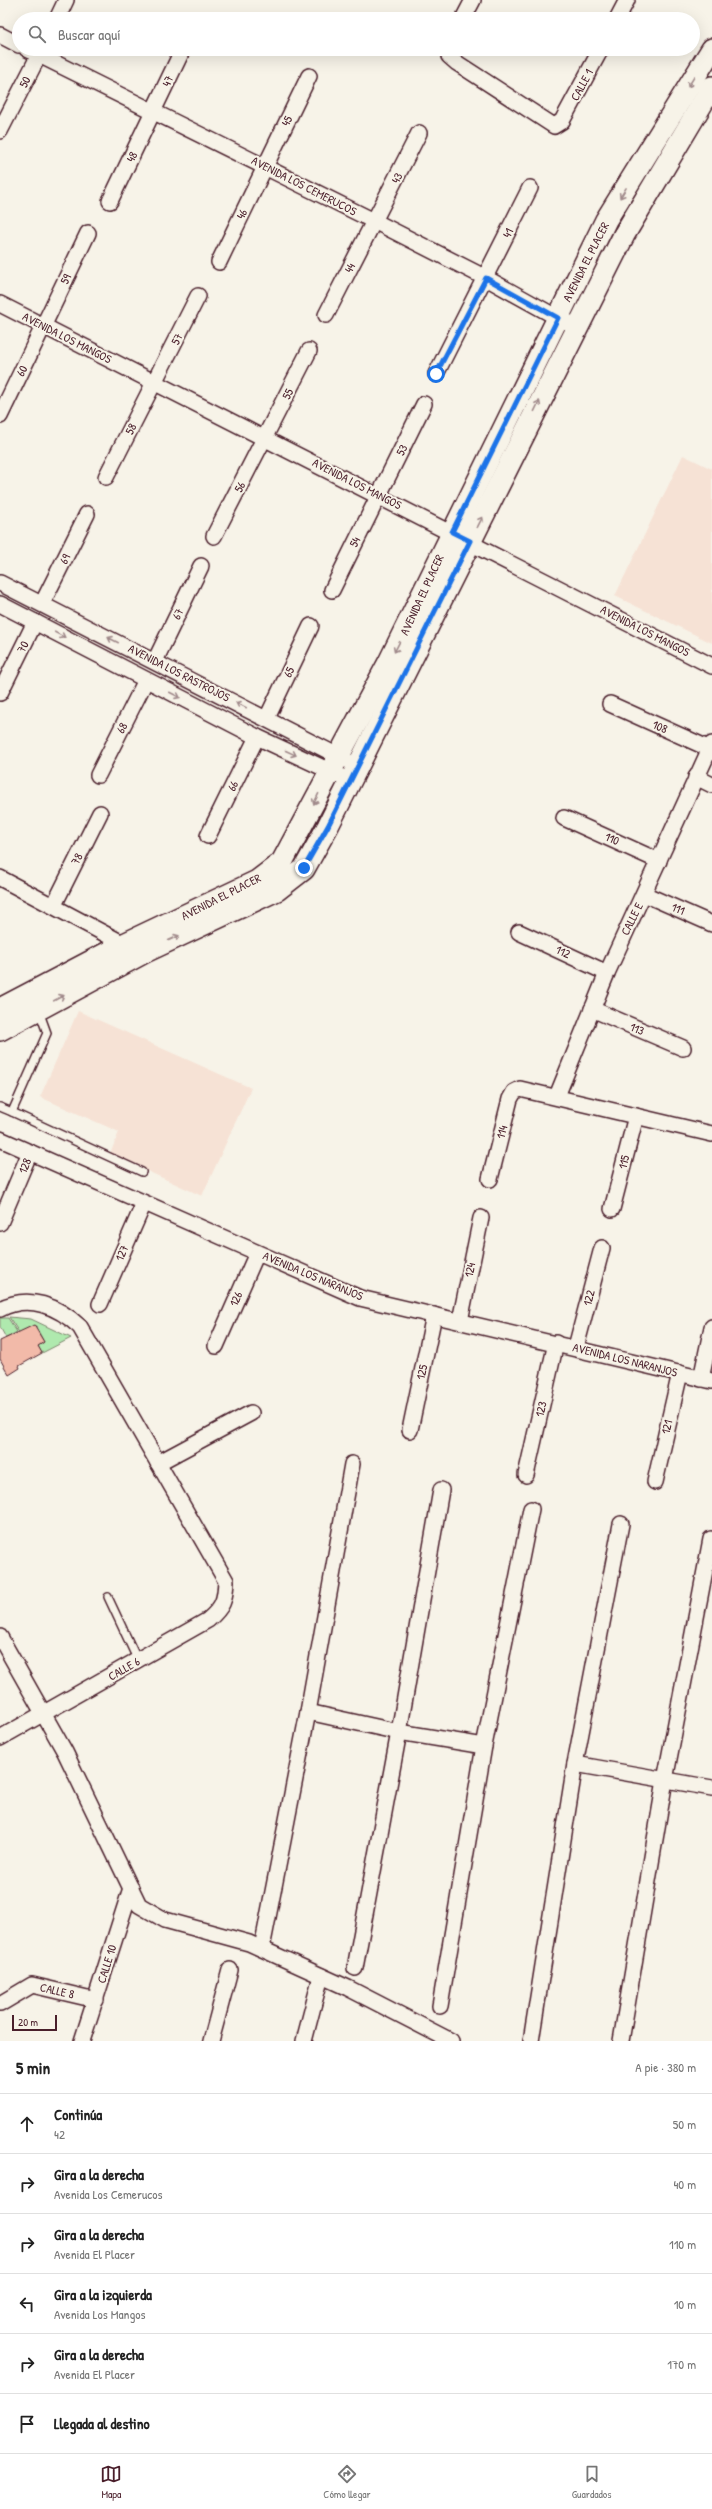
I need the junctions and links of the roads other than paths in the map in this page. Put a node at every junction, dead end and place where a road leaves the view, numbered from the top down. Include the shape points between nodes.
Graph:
1 (66, 0) edge
2 (473, 0) edge
3 (627, 0) edge
4 (60, 12) edge
5 (467, 12) edge
6 (621, 12) edge
7 (0, 35) edge
8 (12, 41) edge
9 (712, 49) edge
10 (34, 56) edge
11 (46, 56) edge
12 (180, 56) edge
13 (449, 56) edge
14 (597, 56) edge
15 (309, 76) dead end
16 (712, 87) edge
17 (153, 112) junction
18 (0, 131) edge
19 (419, 134) dead end
20 (265, 166) junction
21 (530, 188) dead end
22 (110, 201) dead end
23 (374, 221) junction
24 (88, 233) dead end
25 (219, 262) dead end
26 (486, 278) junction
27 (198, 296) dead end
28 (0, 304) edge
29 (326, 315) dead end
30 (558, 318) junction
31 (44, 326) junction
32 (579, 327) junction
33 (309, 350) dead end
34 (436, 374) dead end
35 (155, 382) junction
36 (424, 404) dead end
37 (0, 416) edge
38 (266, 438) junction
39 (106, 476) dead end
40 (379, 495) junction
41 (87, 514) dead end
42 (452, 532) junction
43 (214, 536) dead end
44 (470, 541) junction
45 (202, 566) dead end
46 (0, 583) edge
47 (332, 590) dead end
48 (0, 604) edge
49 (42, 604) junction
50 (35, 622) junction
51 (311, 626) dead end
52 (155, 661) junction
53 (712, 666) edge
54 (146, 680) junction
55 (0, 693) edge
56 (610, 704) dead end
57 (267, 718) junction
58 (257, 737) junction
59 (711, 747) edge
60 (334, 764) junction
61 (353, 772) junction
62 (98, 775) dead end
63 (696, 777) junction
64 (712, 785) edge
65 (100, 813) dead end
66 (564, 818) dead end
67 (208, 836) dead end
68 (659, 861) junction
69 (0, 878) edge
70 (644, 894) junction
71 (54, 905) junction
72 (712, 924) edge
73 (519, 932) dead end
74 (124, 944) junction
75 (607, 973) junction
76 (0, 1009) edge
77 (38, 1009) junction
78 (592, 1010) junction
79 (0, 1030) edge
80 (683, 1048) dead end
81 (557, 1096) junction
82 (0, 1107) edge
83 (12, 1112) junction
84 (636, 1116) junction
85 (712, 1134) edge
86 (0, 1139) edge
87 (30, 1152) junction
88 (142, 1172) dead end
89 (490, 1179) dead end
90 (144, 1202) junction
91 (612, 1209) dead end
92 (480, 1218) dead end
93 (0, 1223) edge
94 (602, 1248) dead end
95 (257, 1253) junction
96 (100, 1304) dead end
97 (0, 1309) edge
98 (434, 1315) junction
99 (460, 1321) junction
100 (712, 1327) edge
101 (556, 1343) junction
102 (216, 1346) dead end
103 (576, 1348) junction
104 (680, 1373) junction
105 (706, 1380) edge
106 (251, 1413) dead end
107 (410, 1430) dead end
108 (158, 1463) junction
109 (352, 1464) dead end
110 (526, 1475) dead end
111 (655, 1482) dead end
112 (440, 1490) dead end
113 (531, 1509) dead end
114 (621, 1524) dead end
115 (711, 1539) dead end
116 (108, 1597) dead end
117 (0, 1637) edge
118 (138, 1661) junction
119 (308, 1712) junction
120 (44, 1715) junction
121 (399, 1732) junction
122 (0, 1738) edge
123 (484, 1746) junction
124 (575, 1764) junction
125 (665, 1780) junction
126 (712, 1788) edge
127 (131, 1888) junction
128 (262, 1948) junction
129 (355, 1968) dead end
130 (230, 1970) dead end
131 (321, 1976) junction
132 (96, 2000) junction
133 (0, 2004) edge
134 (440, 2006) dead end
135 (82, 2041) edge
136 (211, 2041) edge
137 (304, 2041) edge
138 (451, 2041) edge
139 (531, 2041) edge
140 (621, 2041) edge

1 - 4 street
2 - 5 street
3 - 6 street
7 - 8 street
9 -> 30 street, AVENIDA EL PLACER via 606,220
10 - 18 street, 50
11 - 17 street, AVENIDA LOS CEMERUCOS
12 - 17 street, 47
13 - 14 street, CALLE 1 via 554,126 562,121
15 - 20 street, 45
16 - 32 street, AVENIDA EL PLACER via 624,235
17 - 20 street, AVENIDA LOS CEMERUCOS
17 - 22 street, 48
19 - 23 street, 43
20 - 23 street, AVENIDA LOS CEMERUCOS
20 - 25 street, 46
21 - 26 street, 41
23 - 26 street, AVENIDA LOS CEMERUCOS
23 - 29 street, 44
24 - 31 street, 59
26 - 30 street, AVENIDA LOS CEMERUCOS
26 - 34 street, 41
27 - 35 street, 57
28 - 31 street, AVENIDA LOS MANGOS
30 - 32 street, AVENIDA LOS CEMERUCOS
30 - 42 street, AVENIDA EL PLACER
31 - 35 street, AVENIDA LOS MANGOS
31 - 37 street, 60
44 -> 32 street, AVENIDA EL PLACER
33 - 38 street, 55
35 - 38 street, AVENIDA LOS MANGOS
35 - 39 street, 58
36 - 40 street, 53
38 - 40 street, AVENIDA LOS MANGOS
38 - 43 street, 56
40 - 42 street, AVENIDA LOS MANGOS
40 - 47 street, 54
41 - 49 street, 69
42 - 44 street, AVENIDA LOS MANGOS
42 -> 60 street, AVENIDA EL PLACER via 390,662
44 - 53 street, AVENIDA LOS MANGOS
44 - 61 street, AVENIDA EL PLACER
45 - 52 street, 67
46 - 49 street, AVENIDA LOS RASTROJOS
48 - 50 street, AVENIDA LOS RASTROJOS
52 -> 49 street, AVENIDA LOS RASTROJOS
50 -> 54 street, AVENIDA LOS RASTROJOS
50 - 55 street, 70
51 - 57 street, 65
57 -> 52 street, AVENIDA LOS RASTROJOS
54 -> 58 street, AVENIDA LOS RASTROJOS
54 - 62 street, 68
56 - 59 street, 108
57 - 60 street, AVENIDA LOS RASTROJOS
58 -> 60 street, AVENIDA LOS RASTROJOS
58 - 67 street, 66
59 - 63 street, CALLE E
60 - 61 street, AVENIDA LOS RASTROJOS
60 -> 74 street, AVENIDA EL PLACER via 282,862 257,881
77 -> 61 street, AVENIDA EL PLACER via 145,952 277,890 304,868 328,826
63 - 64 street
63 - 68 street, CALLE E
65 - 71 street, 78
66 - 68 street, 110
68 - 70 street, CALLE E
69 - 71 street
70 - 72 street, 111
70 - 75 street, CALLE E
71 - 74 street
73 - 75 street, 112
74 - 76 street, AVENIDA EL PLACER
75 - 78 street, CALLE E
77 - 79 street, AVENIDA EL PLACER
77 - 83 lane via 47,1033
78 - 80 street, 113
78 - 81 street, CALLE E
81 - 84 street
81 - 89 street, 114 via 520,1089 514,1092
82 - 83 lane
83 - 88 lane
84 - 85 street
84 - 91 street, 115
86 - 87 street, AVENIDA LOS NARANJOS
87 - 90 street, AVENIDA LOS NARANJOS
87 - 93 street, 128
90 - 95 street, AVENIDA LOS NARANJOS
90 - 96 street, 127
92 - 99 street, 124
94 - 103 street, 122
95 - 98 street, AVENIDA LOS NARANJOS via 360,1298
95 - 102 street, 126
97 - 108 street via 12,1303 44,1304 61,1311 75,1323
98 - 99 street, AVENIDA LOS NARANJOS
98 - 107 street, 125
99 - 101 street, AVENIDA LOS NARANJOS
100 - 105 street
101 - 103 street, AVENIDA LOS NARANJOS
101 - 110 street, 123
103 - 104 street, AVENIDA LOS NARANJOS
104 - 105 street, AVENIDA LOS NARANJOS
104 - 111 street, 121
106 - 108 street
108 - 118 street, CALLE 6 via 226,1581 225,1596 220,1610 208,1620
109 - 119 street
112 - 121 street
113 - 123 street
114 - 124 street
115 - 125 street
116 - 118 lane
117 - 120 street
118 - 120 street, CALLE 6
119 - 121 street
119 - 128 street
120 - 122 street, CALLE 6
120 - 127 street via 65,1752
121 - 123 street
121 - 129 street
123 - 134 street
124 - 125 street
124 - 139 street
125 - 126 street
125 - 140 street
127 - 128 street via 139,1905 165,1920 249,1942
127 - 132 street, CALLE 10
128 - 131 street
130 - 136 street
131 - 137 street
131 - 138 street
132 - 133 street, CALLE 8 via 32,1985
132 - 135 street, CALLE 10

